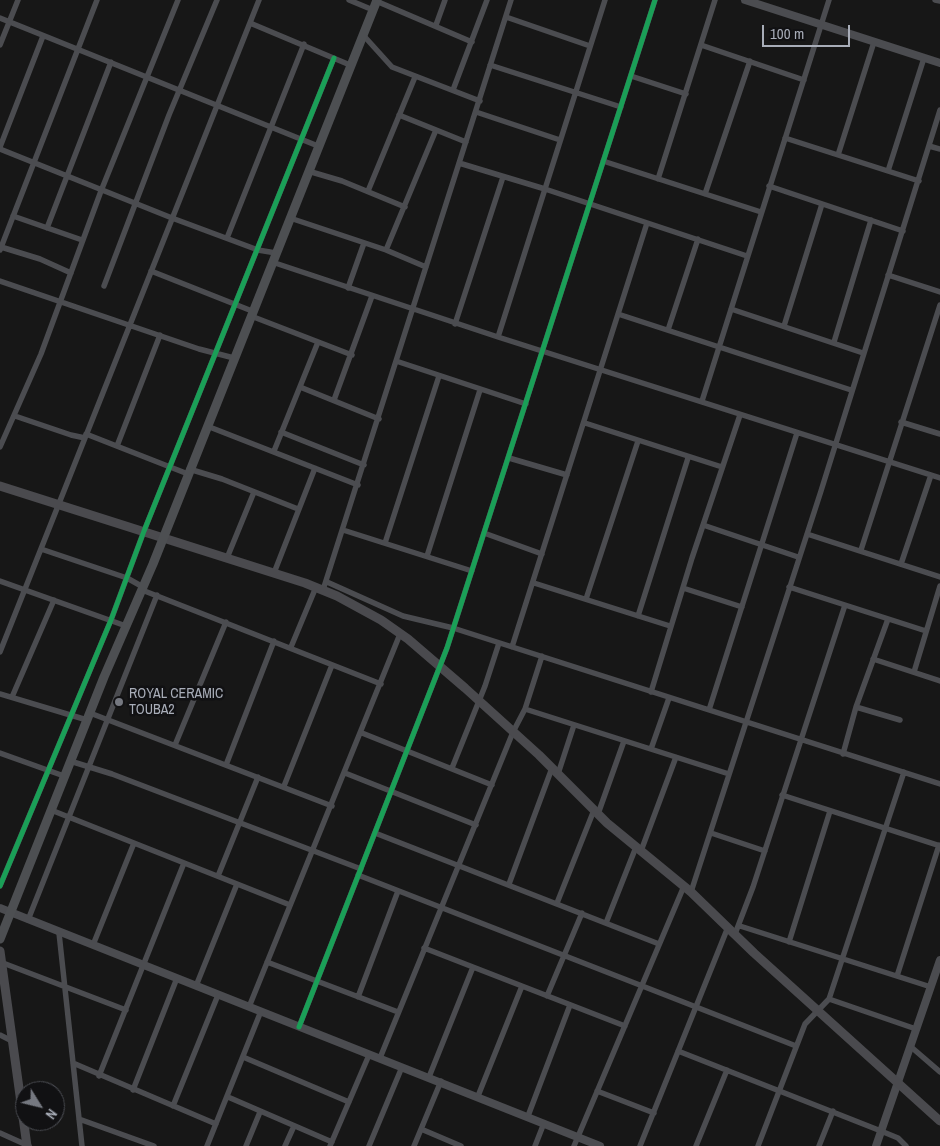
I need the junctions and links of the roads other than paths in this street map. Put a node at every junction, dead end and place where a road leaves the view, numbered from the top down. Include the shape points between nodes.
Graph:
1 (18, 0) edge
2 (97, 0) edge
3 (178, 0) edge
4 (217, 0) edge
5 (259, 0) edge
6 (349, 0) edge
7 (446, 0) edge
8 (487, 0) edge
9 (511, 0) edge
10 (604, 0) edge
11 (655, 0) edge
12 (715, 0) edge
13 (745, 0) edge
14 (829, 0) edge
15 (935, 0) edge
16 (940, 2) edge
17 (363, 3) edge
18 (375, 4) edge
19 (506, 17) junction
20 (0, 18) edge
21 (9, 22) junction
22 (250, 22) junction
23 (436, 25) junction
24 (822, 25) junction
25 (43, 36) junction
26 (364, 36) junction
27 (472, 42) junction
28 (874, 42) junction
29 (304, 44) junction
30 (0, 45) edge
31 (590, 46) junction
32 (701, 46) junction
33 (77, 49) junction
34 (334, 58) junction
35 (924, 58) junction
36 (111, 62) junction
37 (750, 62) junction
38 (940, 63) edge
39 (350, 65) junction
40 (490, 65) junction
41 (148, 76) junction
42 (631, 76) junction
43 (415, 77) junction
44 (804, 80) junction
45 (180, 89) junction
46 (453, 90) junction
47 (575, 92) junction
48 (686, 94) junction
49 (480, 101) junction
50 (218, 104) junction
51 (621, 107) junction
52 (940, 110) edge
53 (476, 112) junction
54 (399, 115) junction
55 (272, 126) junction
56 (436, 130) junction
57 (785, 138) junction
58 (302, 139) junction
59 (560, 140) junction
60 (466, 142) junction
61 (318, 146) junction
62 (930, 146) junction
63 (0, 148) edge
64 (940, 149) edge
65 (838, 154) junction
66 (603, 161) junction
67 (34, 163) junction
68 (459, 163) junction
69 (308, 171) junction
70 (888, 171) junction
71 (65, 176) junction
72 (503, 177) junction
73 (658, 179) junction
74 (919, 181) junction
75 (769, 186) junction
76 (545, 189) junction
77 (101, 191) junction
78 (368, 192) junction
79 (705, 194) junction
80 (589, 203) junction
81 (135, 204) junction
82 (822, 204) junction
83 (405, 207) junction
84 (761, 212) junction
85 (13, 216) junction
86 (172, 218) junction
87 (290, 218) junction
88 (871, 220) junction
89 (647, 223) junction
90 (47, 228) junction
91 (903, 231) junction
92 (227, 238) junction
93 (698, 239) junction
94 (82, 240) junction
95 (364, 243) junction
96 (1, 248) edge
97 (258, 250) junction
98 (386, 250) junction
99 (276, 253) junction
100 (747, 256) junction
101 (272, 262) junction
102 (426, 267) junction
103 (151, 271) junction
104 (71, 273) junction
105 (888, 275) junction
106 (0, 281) edge
107 (104, 286) dead end
108 (348, 288) junction
109 (940, 292) edge
110 (372, 296) junction
111 (61, 302) junction
112 (236, 304) junction
113 (940, 305) edge
114 (731, 309) junction
115 (412, 310) junction
116 (252, 314) junction
117 (618, 314) junction
118 (455, 324) junction
119 (130, 325) junction
120 (784, 326) junction
121 (668, 330) junction
122 (160, 335) junction
123 (498, 338) junction
124 (318, 342) junction
125 (834, 342) junction
126 (718, 347) junction
127 (543, 352) junction
128 (863, 352) junction
129 (217, 354) junction
130 (352, 355) junction
131 (234, 358) junction
132 (396, 362) junction
133 (600, 370) junction
134 (439, 376) junction
135 (300, 387) junction
136 (480, 390) junction
137 (851, 390) junction
138 (334, 400) junction
139 (702, 402) junction
140 (526, 404) junction
141 (740, 415) junction
142 (15, 416) junction
143 (379, 418) junction
144 (901, 422) junction
145 (585, 423) junction
146 (207, 426) junction
147 (281, 432) junction
148 (797, 433) junction
149 (940, 434) edge
150 (86, 436) junction
151 (2, 438) edge
152 (638, 441) junction
153 (835, 445) junction
154 (117, 446) junction
155 (0, 447) edge
156 (274, 451) junction
157 (509, 458) junction
158 (688, 458) junction
159 (890, 461) junction
160 (364, 466) junction
161 (171, 467) junction
162 (722, 467) junction
163 (314, 468) junction
164 (189, 472) junction
165 (567, 475) junction
166 (931, 475) junction
167 (940, 478) edge
168 (358, 485) junction
169 (0, 486) edge
170 (254, 492) junction
171 (59, 504) junction
172 (298, 509) junction
173 (703, 525) junction
174 (343, 530) junction
175 (144, 531) junction
176 (484, 533) junction
177 (807, 534) junction
178 (163, 537) junction
179 (385, 543) junction
180 (760, 543) junction
181 (41, 549) junction
182 (860, 550) junction
183 (542, 554) junction
184 (427, 556) junction
185 (798, 557) junction
186 (227, 558) junction
187 (901, 564) junction
188 (472, 571) junction
189 (274, 573) junction
190 (940, 577) edge
191 (127, 578) junction
192 (0, 581) edge
193 (534, 583) junction
194 (322, 586) junction
195 (940, 586) edge
196 (789, 587) junction
197 (142, 588) junction
198 (683, 588) junction
199 (25, 589) junction
200 (157, 595) junction
201 (586, 599) junction
202 (54, 600) junction
203 (844, 605) junction
204 (742, 606) junction
205 (638, 616) junction
206 (888, 619) junction
207 (111, 620) junction
208 (226, 622) junction
209 (126, 626) junction
210 (670, 626) junction
211 (453, 628) junction
212 (926, 631) junction
213 (400, 634) junction
214 (274, 641) junction
215 (499, 642) junction
216 (512, 646) junction
217 (291, 647) junction
218 (0, 652) edge
219 (542, 656) junction
220 (874, 659) junction
221 (332, 665) junction
222 (439, 666) junction
223 (914, 672) junction
224 (940, 681) edge
225 (381, 684) junction
226 (651, 692) junction
227 (0, 694) edge
228 (12, 697) junction
229 (669, 698) junction
230 (478, 699) junction
231 (856, 707) junction
232 (525, 710) junction
233 (709, 710) junction
234 (70, 715) junction
235 (88, 717) junction
236 (107, 720) junction
237 (900, 720) dead end
238 (746, 721) junction
239 (574, 725) junction
240 (362, 732) junction
241 (513, 732) junction
242 (801, 739) junction
243 (624, 741) junction
244 (174, 745) junction
245 (651, 750) junction
246 (408, 751) junction
247 (0, 753) edge
248 (843, 754) junction
249 (676, 757) junction
250 (70, 761) junction
251 (226, 765) junction
252 (90, 767) junction
253 (452, 768) junction
254 (50, 770) junction
255 (555, 771) junction
256 (904, 772) junction
257 (345, 773) junction
258 (729, 774) junction
259 (64, 776) junction
260 (258, 777) junction
261 (940, 784) edge
262 (492, 785) junction
263 (284, 786) junction
264 (392, 791) junction
265 (782, 795) junction
266 (332, 806) junction
267 (51, 810) junction
268 (830, 811) junction
269 (596, 812) junction
270 (70, 818) junction
271 (240, 822) junction
272 (476, 825) junction
273 (884, 828) junction
274 (375, 833) junction
275 (711, 833) junction
276 (134, 843) junction
277 (939, 846) edge
278 (639, 849) junction
279 (313, 851) junction
280 (765, 851) junction
281 (184, 863) junction
282 (461, 865) junction
283 (360, 872) junction
284 (218, 876) junction
285 (236, 884) junction
286 (509, 884) junction
287 (0, 886) edge
288 (688, 889) junction
289 (398, 891) junction
290 (557, 903) junction
291 (290, 905) junction
292 (442, 907) junction
293 (0, 908) edge
294 (10, 913) junction
295 (582, 913) junction
296 (28, 920) junction
297 (606, 922) junction
298 (728, 926) junction
299 (738, 930) junction
300 (59, 933) junction
301 (0, 939) edge
302 (789, 942) junction
303 (659, 944) junction
304 (93, 945) junction
305 (424, 948) junction
306 (0, 950) edge
307 (564, 955) junction
308 (843, 958) junction
309 (940, 960) edge
310 (267, 962) junction
311 (3, 963) junction
312 (144, 966) junction
313 (473, 967) junction
314 (897, 976) junction
315 (177, 978) junction
316 (315, 981) junction
317 (642, 985) junction
318 (64, 986) junction
319 (196, 986) junction
320 (522, 986) junction
321 (931, 987) junction
322 (218, 995) junction
323 (547, 996) junction
324 (358, 997) junction
325 (829, 999) junction
326 (570, 1005) junction
327 (249, 1007) junction
328 (695, 1007) junction
329 (126, 1010) junction
330 (817, 1010) junction
331 (261, 1011) junction
332 (398, 1012) junction
333 (625, 1026) junction
334 (299, 1027) junction
335 (916, 1029) junction
336 (0, 1035) edge
337 (14, 1042) junction
338 (796, 1046) junction
339 (910, 1046) junction
340 (678, 1051) junction
341 (369, 1055) junction
342 (243, 1057) junction
343 (380, 1058) junction
344 (73, 1063) junction
345 (402, 1067) junction
346 (727, 1070) junction
347 (940, 1072) edge
348 (99, 1076) junction
349 (429, 1077) junction
350 (441, 1082) junction
351 (898, 1082) junction
352 (780, 1089) junction
353 (133, 1090) junction
354 (598, 1091) junction
355 (478, 1096) junction
356 (228, 1097) junction
357 (349, 1102) junction
358 (173, 1106) junction
359 (832, 1111) junction
360 (260, 1112) junction
361 (654, 1113) junction
362 (528, 1116) junction
363 (79, 1118) junction
364 (940, 1121) edge
365 (544, 1123) junction
366 (216, 1124) junction
367 (294, 1126) junction
368 (421, 1129) junction
369 (881, 1131) junction
370 (0, 1133) edge
371 (578, 1137) junction
372 (331, 1144) edge
373 (27, 1146) edge
374 (82, 1146) edge
375 (154, 1146) edge
376 (206, 1146) edge
377 (246, 1146) edge
378 (285, 1146) edge
379 (369, 1146) edge
380 (414, 1146) edge
381 (461, 1146) edge
382 (535, 1146) edge
383 (574, 1146) edge
384 (600, 1146) edge
385 (640, 1146) edge
386 (696, 1146) edge
387 (758, 1146) edge
388 (819, 1146) edge
389 (876, 1146) edge
390 (906, 1146) edge

1 - 21 street
2 - 33 street
3 - 41 street
4 - 45 street
5 - 22 street
6 - 17 street
7 - 23 street
8 - 27 street
9 - 19 street
10 - 31 street
11 - 42 street
12 - 32 street
13 - 24 street
14 - 24 street
15 - 16 street
17 - 18 street
18 - 23 street
18 - 26 main road
19 - 31 street
19 - 40 street
20 - 21 street
21 - 25 street
21 - 30 street
22 - 29 street
22 - 50 street
23 - 27 street
24 - 28 street
24 - 44 street
25 - 33 street
25 - 63 street
26 - 39 main road
26 - 43 street via 392,67
27 - 46 street
28 - 35 street
28 - 65 street
29 - 34 street
29 - 55 street
31 - 47 street
32 - 37 street
32 - 48 street
33 - 36 street
33 - 67 street
34 - 39 street
34 - 58 street
35 - 38 street
35 - 70 street
36 - 41 street
36 - 71 street
37 - 44 street
37 - 79 street
39 - 61 main road
40 - 47 street
40 - 49 street
41 - 45 street
41 - 77 street
42 - 48 street
42 - 51 street
43 - 46 street
43 - 54 street
44 - 57 street
45 - 50 street
45 - 81 street
46 - 49 street
47 - 51 street
47 - 59 street
48 - 73 street
49 - 53 street
50 - 55 street
50 - 86 street
51 - 66 street
52 - 62 street
53 - 59 street
53 - 60 street
54 - 56 street
54 - 78 street
55 - 58 street
55 - 92 street
56 - 60 street
56 - 83 street
57 - 65 street
57 - 75 street
58 - 61 street
58 - 97 street
59 - 76 street
60 - 68 street
61 - 69 main road
62 - 64 street
62 - 74 street
63 - 67 street
65 - 70 street
66 - 73 street
66 - 80 street
67 - 71 street
67 - 85 street
68 - 72 street
68 - 102 street
69 - 78 street
69 - 87 main road
70 - 74 street
71 - 77 street
71 - 90 street
72 - 76 street
72 - 118 street
73 - 79 street
74 - 91 street
75 - 82 street
75 - 84 street
76 - 80 street
76 - 123 street
77 - 81 street
77 - 94 street
78 - 83 street
79 - 84 street
80 - 89 street
80 - 127 street
81 - 86 street
81 - 107 street
82 - 88 street
82 - 120 street
83 - 98 street
84 - 100 street
85 - 90 street
85 - 96 street
86 - 92 street
86 - 103 street
87 - 95 street
87 - 99 main road
88 - 91 street
88 - 125 street
89 - 93 street
89 - 117 street
90 - 94 street
91 - 105 street
92 - 97 street
93 - 100 street
93 - 121 street
94 - 104 street
95 - 98 street
95 - 108 street
96 - 104 street via 40,259
97 - 99 street
97 - 112 street
98 - 102 street
99 - 101 main road
100 - 114 street
101 - 108 street
101 - 116 main road
102 - 115 street
103 - 112 street
103 - 119 street
104 - 111 street
105 - 109 street
105 - 128 street
106 - 111 street
108 - 110 street
110 - 115 street
110 - 130 street
111 - 119 street
111 - 142 street
112 - 116 street
112 - 129 street
113 - 144 street
114 - 120 street
114 - 126 street
115 - 118 street
115 - 132 street
116 - 124 street
116 - 131 main road
117 - 121 street
117 - 133 street
118 - 123 street
119 - 122 street
119 - 150 street
120 - 125 street
121 - 126 street
122 - 129 street
122 - 154 street
123 - 127 street
124 - 130 street
124 - 135 street
125 - 128 street
126 - 137 street
126 - 139 street
127 - 133 street
127 - 140 street
128 - 137 street
129 - 131 street
129 - 161 street
130 - 138 street
131 - 146 main road
132 - 134 street
132 - 143 street
133 - 139 street
133 - 145 street
134 - 136 street
134 - 179 street
135 - 138 street
135 - 147 street
136 - 140 street
136 - 184 street
137 - 153 street
138 - 143 street
139 - 141 street
140 - 157 street
141 - 148 street
141 - 162 street
142 - 150 street via 72,436
142 - 151 street
143 - 160 street
144 - 149 street
144 - 159 street
145 - 152 street
145 - 165 street
146 - 156 street
146 - 164 main road
147 - 156 street
147 - 160 street
148 - 153 street
148 - 180 street
150 - 154 street
150 - 171 street
151 - 155 street
152 - 158 street
152 - 201 street
153 - 159 street
153 - 177 street
154 - 161 street
156 - 163 street
157 - 165 street
157 - 176 street
158 - 162 street
158 - 205 street
159 - 166 street
159 - 182 street
160 - 168 street
161 - 164 street
161 - 175 street
162 - 173 street
163 - 168 street
163 - 172 street
164 - 170 street
164 - 178 main road
165 - 183 street
166 - 167 street
166 - 187 street
168 - 174 street
169 - 171 main road
170 - 172 street
170 - 186 street
171 - 175 main road
171 - 181 street
172 - 189 street
173 - 180 street
173 - 198 street
174 - 179 street
174 - 194 street
175 - 178 main road
175 - 191 street
176 - 183 street
176 - 188 street
177 - 182 street
177 - 185 street
178 - 186 main road
178 - 197 main road
179 - 184 street
180 - 185 street
180 - 204 street
181 - 191 street
181 - 199 street
182 - 187 street
183 - 193 street
184 - 188 street
185 - 196 street
186 - 189 main road
187 - 190 street
188 - 211 street
189 - 194 main road
191 - 197 street
191 - 207 street
192 - 199 street
193 - 201 street
193 - 216 street
194 - 211 street via 402,616
194 - 213 main road
194 - 217 street
195 - 212 street
196 - 203 street
196 - 238 street
197 - 200 street
197 - 209 main road
198 - 204 street
198 - 210 street
199 - 202 street
199 - 218 street
200 - 208 street
200 - 236 street
201 - 205 street
202 - 207 street
202 - 228 street
203 - 206 street
203 - 242 street
204 - 233 street
205 - 210 street
206 - 212 street
206 - 220 street
207 - 209 street
207 - 234 street
208 - 214 street
208 - 244 street
209 - 235 main road
210 - 226 street
211 - 215 street
211 - 222 street
212 - 223 street
213 - 222 main road
213 - 225 street
214 - 217 street
214 - 251 street
215 - 216 street
215 - 230 street
216 - 219 street
217 - 221 street
219 - 226 street
219 - 232 street
220 - 223 street
220 - 231 street
221 - 225 street
221 - 263 street
222 - 230 main road
222 - 246 street
223 - 224 street
225 - 240 street
226 - 229 street
227 - 228 street
228 - 234 street
229 - 233 street
229 - 245 street
230 - 241 main road
230 - 253 street
231 - 237 street
231 - 248 street
232 - 239 street
232 - 241 street
233 - 238 street
234 - 235 street
234 - 254 street
235 - 236 street
235 - 250 main road
236 - 244 street
236 - 252 street
238 - 242 street
238 - 258 street
239 - 243 street
239 - 255 street
240 - 246 street
240 - 257 street
241 - 255 main road
241 - 262 street
242 - 248 street
242 - 265 street
243 - 245 street
243 - 269 street
244 - 251 street
245 - 249 street
246 - 253 street
246 - 264 street
247 - 254 street
248 - 256 street
249 - 258 street
249 - 278 street
250 - 252 street
250 - 259 main road
251 - 260 street
252 - 270 street
252 - 271 street
253 - 262 street
254 - 259 street
254 - 287 street
255 - 269 main road
255 - 286 street
256 - 261 street
256 - 273 street
257 - 264 street
257 - 266 street
258 - 275 street
259 - 267 main road
260 - 263 street
260 - 271 street
262 - 272 street
263 - 266 street
264 - 272 street
264 - 274 street
265 - 268 street
265 - 280 street
266 - 279 street
267 - 270 street
267 - 294 main road
268 - 273 street
268 - 302 street
269 - 278 main road
269 - 290 street
270 - 276 street
270 - 296 street
271 - 279 street
271 - 284 street
272 - 282 street
273 - 277 street
273 - 308 street
274 - 282 street
274 - 283 street
275 - 280 street
275 - 288 street
276 - 281 street
276 - 304 street
277 - 314 street
278 - 288 main road
278 - 297 street
279 - 283 street
279 - 291 street
280 - 299 street
281 - 284 street
281 - 312 street
282 - 286 street
282 - 292 street
283 - 289 street
283 - 316 street
284 - 285 street
285 - 291 street
285 - 319 street
286 - 290 street
288 - 298 main road
288 - 303 street
289 - 292 street
289 - 324 street
290 - 295 street
291 - 310 street
292 - 305 street
292 - 307 street
293 - 294 street
294 - 296 street
294 - 301 main road
295 - 297 street
295 - 307 street
296 - 300 street
297 - 303 street
298 - 299 main road
298 - 328 street
299 - 302 street
299 - 330 main road
300 - 304 street
300 - 318 street
302 - 308 street
303 - 317 street
304 - 312 street
305 - 313 street
305 - 332 street
306 - 311 main road
307 - 317 street
307 - 323 street
308 - 314 street
308 - 325 street
309 - 321 street
310 - 316 street
310 - 327 street
311 - 318 street
311 - 337 main road
312 - 315 street
312 - 329 street
313 - 320 street
313 - 349 street
314 - 321 street
315 - 319 street
315 - 353 street
316 - 324 street
316 - 334 street
317 - 328 street
317 - 333 street
318 - 329 street
318 - 344 street
319 - 322 street
320 - 323 street
320 - 355 street
321 - 335 street
322 - 327 street
322 - 358 street
323 - 326 street
324 - 332 street
325 - 330 street
325 - 335 street
326 - 333 street
326 - 362 street
327 - 331 street
328 - 338 street
328 - 340 street
329 - 348 street
330 - 338 street via 805,1024
330 - 351 main road
331 - 334 street
331 - 342 street
332 - 343 street
333 - 354 street
334 - 341 street
335 - 339 street
336 - 337 street
337 - 373 main road
338 - 352 street
339 - 347 street
339 - 351 street
340 - 346 street
340 - 361 street
341 - 343 street
341 - 357 street
342 - 356 street
342 - 357 street
343 - 345 street
344 - 348 street
344 - 363 street
345 - 349 street
345 - 379 street
346 - 352 street
346 - 386 street
348 - 353 street
349 - 350 street
350 - 355 street
350 - 368 street
351 - 364 main road
351 - 369 street
352 - 359 street
352 - 387 street
353 - 358 street
354 - 361 street
354 - 371 street
355 - 362 street
356 - 360 street
356 - 366 street
357 - 372 street
358 - 366 street
359 - 369 street
359 - 388 street
360 - 367 street
360 - 377 street
361 - 385 street
362 - 365 street
363 - 374 street
363 - 375 street
365 - 371 street
365 - 382 street
366 - 376 street
367 - 372 street
367 - 378 street
368 - 380 street
368 - 381 street
369 - 389 street
369 - 390 street via 898,1138
370 - 373 street
371 - 383 street
371 - 384 street

